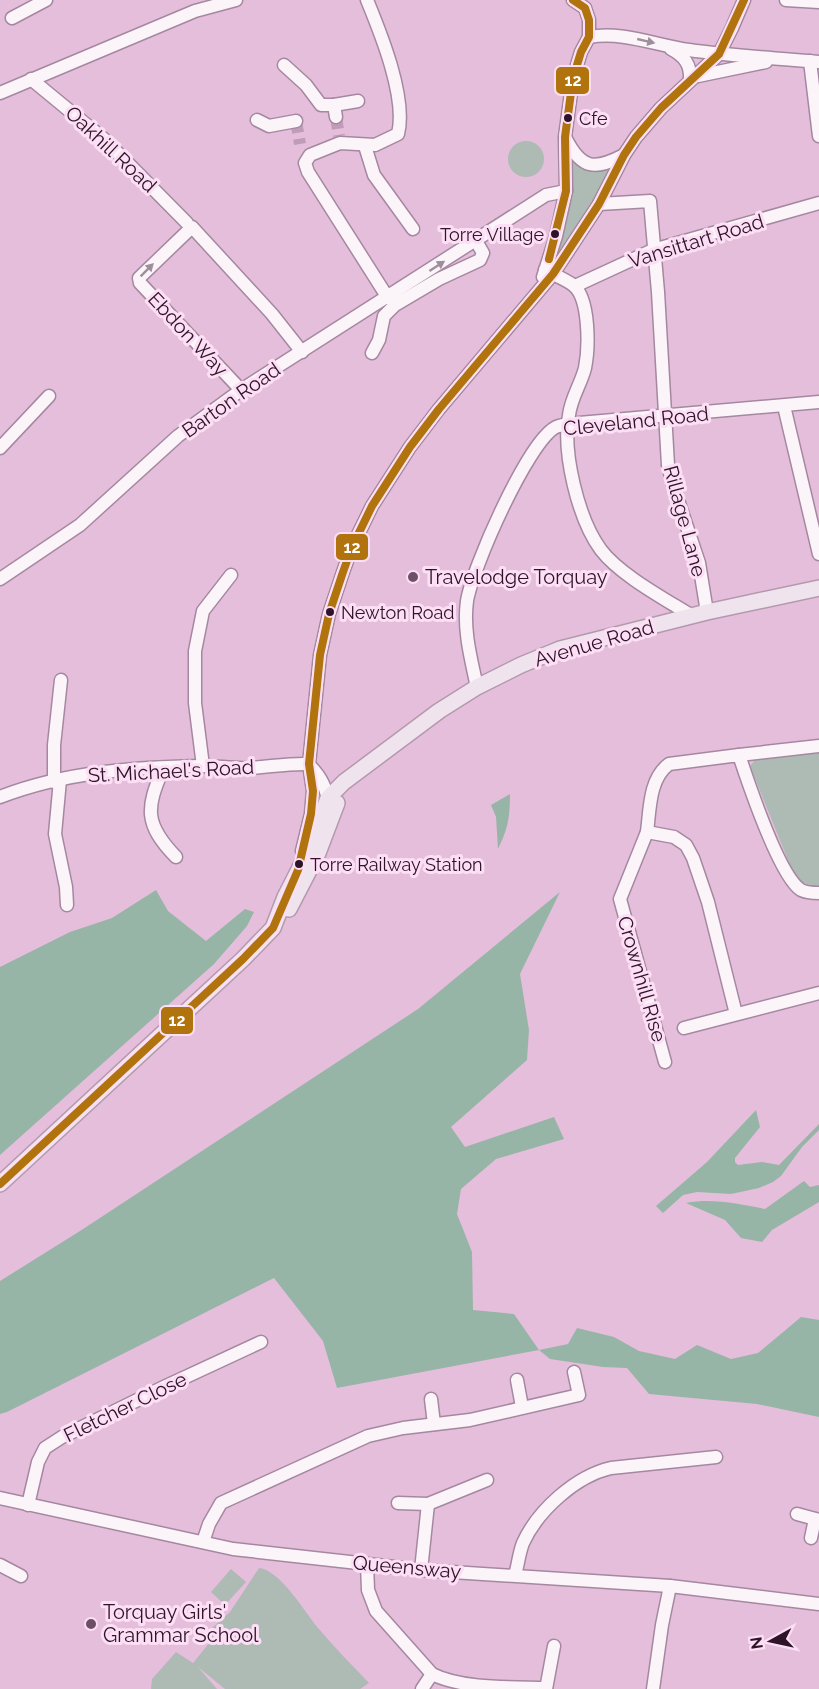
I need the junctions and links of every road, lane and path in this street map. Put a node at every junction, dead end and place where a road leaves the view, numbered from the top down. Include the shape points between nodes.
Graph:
1 (46, 0) edge
2 (236, 0) edge
3 (367, 0) edge
4 (573, 0) edge
5 (744, 0) edge
6 (786, 0) edge
7 (819, 2) edge
8 (12, 18) dead end
9 (589, 37) junction
10 (668, 46) junction
11 (718, 54) junction
12 (779, 60) junction
13 (815, 61) edge
14 (284, 65) dead end
15 (693, 78) junction
16 (31, 79) junction
17 (0, 93) edge
18 (358, 101) dead end
19 (257, 120) dead end
20 (296, 121) dead end
21 (819, 134) edge
22 (565, 137) junction
23 (300, 144) tunnel mouth
24 (365, 146) junction
25 (309, 155) junction
26 (624, 155) junction
27 (566, 191) junction
28 (819, 203) edge
29 (599, 204) junction
30 (190, 225) junction
31 (413, 229) dead end
32 (476, 241) junction
33 (653, 250) junction
34 (549, 272) junction
35 (575, 286) junction
36 (388, 298) junction
37 (302, 352) junction
38 (372, 353) dead end
39 (241, 390) junction
40 (49, 396) dead end
41 (819, 402) edge
42 (784, 406) junction
43 (665, 416) junction
44 (567, 424) junction
45 (0, 448) edge
46 (819, 554) edge
47 (231, 575) dead end
48 (0, 579) edge
49 (819, 588) edge
50 (700, 614) junction
51 (61, 680) dead end
52 (477, 687) junction
53 (819, 746) edge
54 (739, 755) junction
55 (309, 764) junction
56 (203, 766) junction
57 (163, 769) junction
58 (362, 769) junction
59 (318, 774) junction
60 (57, 781) junction
61 (344, 782) junction
62 (0, 797) edge
63 (328, 798) junction
64 (327, 829) junction
65 (647, 832) junction
66 (176, 857) dead end
67 (298, 870) junction
68 (819, 893) edge
69 (67, 905) dead end
70 (273, 928) junction
71 (819, 993) edge
72 (736, 1014) junction
73 (684, 1028) dead end
74 (665, 1062) dead end
75 (0, 1184) edge
76 (261, 1342) dead end
77 (574, 1372) dead end
78 (517, 1380) dead end
79 (431, 1399) dead end
80 (522, 1407) junction
81 (434, 1424) junction
82 (716, 1457) dead end
83 (487, 1480) dead end
84 (0, 1498) edge
85 (398, 1503) dead end
86 (428, 1504) junction
87 (28, 1505) junction
88 (796, 1514) dead end
89 (817, 1520) edge
90 (811, 1538) dead end
91 (203, 1542) junction
92 (367, 1564) junction
93 (0, 1565) edge
94 (421, 1570) junction
95 (515, 1575) junction
96 (21, 1576) dead end
97 (670, 1586) junction
98 (819, 1604) edge
99 (554, 1646) dead end
100 (432, 1674) junction
101 (546, 1688) edge
102 (422, 1689) edge
103 (653, 1689) edge

1 - 8 street
2 - 16 street via 195,11
3 - 24 street via 386,47 400,122 398,134 375,146
4 - 9 street via 585,8
5 - 11 street
6 - 7 street
9 -> 10 street via 618,35
9 - 22 street via 573,78
10 - 11 street
10 - 15 street via 682,55
11 - 12 street
11 - 15 street
12 - 13 street
12 - 15 street
13 - 21 street
14 - 18 street via 321,105 335,111
15 - 26 street via 661,108
16 - 17 street
16 - 30 street, Oakhill Road via 105,140
19 - 20 street via 269,126
22 - 26 street via 573,152 591,166
22 - 27 street
23 - 25 street
24 - 25 street via 339,140
24 - 31 street via 374,175
25 - 36 street via 305,163 308,172
26 - 29 street
27 - 32 street, Barton Road via 546,195
27 - 34 street
28 - 33 street, Vansittart Road
29 - 33 street, Rillage Lane via 650,201
29 - 34 street
30 - 37 street, Oakhill Road
39 -> 30 street, Ebdon Way via 140,283 139,278
36 -> 32 street, Barton Road
32 - 38 street via 483,253 480,260 439,279 384,316
33 - 35 street, Vansittart Road
33 - 43 street, Rillage Lane
34 - 35 street
34 - 55 street via 538,292 410,447 361,529 329,615 320,655
35 - 44 street via 585,310 587,353
36 - 37 street, Barton Road
37 - 39 street, Barton Road
39 - 48 street, Barton Road via 178,436 80,525
40 - 45 street
41 - 42 street, Cleveland Road
42 - 43 street, Cleveland Road
42 - 46 street
43 - 44 street, Cleveland Road
43 - 50 street, Rillage Lane via 670,475 699,563
44 - 50 street via 578,503 597,544 628,574
44 - 52 street, Cleveland Road via 555,427 519,475 481,556 467,599 466,617
47 - 56 street via 203,611 195,651 195,703
49 - 50 main road, Avenue Road
50 - 52 main road, Avenue Road via 560,650
51 - 60 street via 54,746
52 - 58 main road, Avenue Road via 438,711
53 - 54 street, Crownhill Rise
54 - 65 street, Crownhill Rise via 669,764 654,782
54 - 68 street via 789,876 801,890
55 - 56 street, St. Michael's Road
55 - 59 street
55 - 67 street via 311,814
56 - 57 street, St. Michael's Road
57 - 60 street, St. Michael's Road via 87,774
57 - 66 street via 154,790 150,820
58 - 61 main road, Avenue Road
58 - 64 main road, Avenue Road via 336,805
59 - 61 street
59 - 63 street
60 - 62 street, St. Michael's Road
60 - 69 street via 55,834
61 - 63 main road, Avenue Road
63 - 64 main road, Avenue Road
64 - 67 main road, Avenue Road via 309,849
64 - 70 main road via 291,907
65 - 72 street via 674,837 686,845 693,858
65 - 74 street, Crownhill Rise via 620,900
67 - 70 main road
70 - 75 main road
71 - 72 street
72 - 73 street
76 - 87 street, Fletcher Close via 45,1448
77 - 80 street via 579,1395
78 - 80 street
79 - 81 street
80 - 81 street
81 - 91 street via 368,1436 221,1503
82 - 95 street via 611,1468 577,1480 528,1531
83 - 86 street
84 - 87 street, Queensway
85 - 86 street
86 - 94 street
87 - 91 street, Queensway
88 - 89 street
89 - 90 street
91 - 92 street, Queensway
92 - 94 street, Queensway
92 - 100 street via 368,1590 376,1611
93 - 96 street
94 - 95 street, Queensway
95 - 97 street, Queensway
97 - 98 street, Queensway
97 - 103 street
99 - 101 street
100 - 101 street via 462,1686
100 - 102 street

